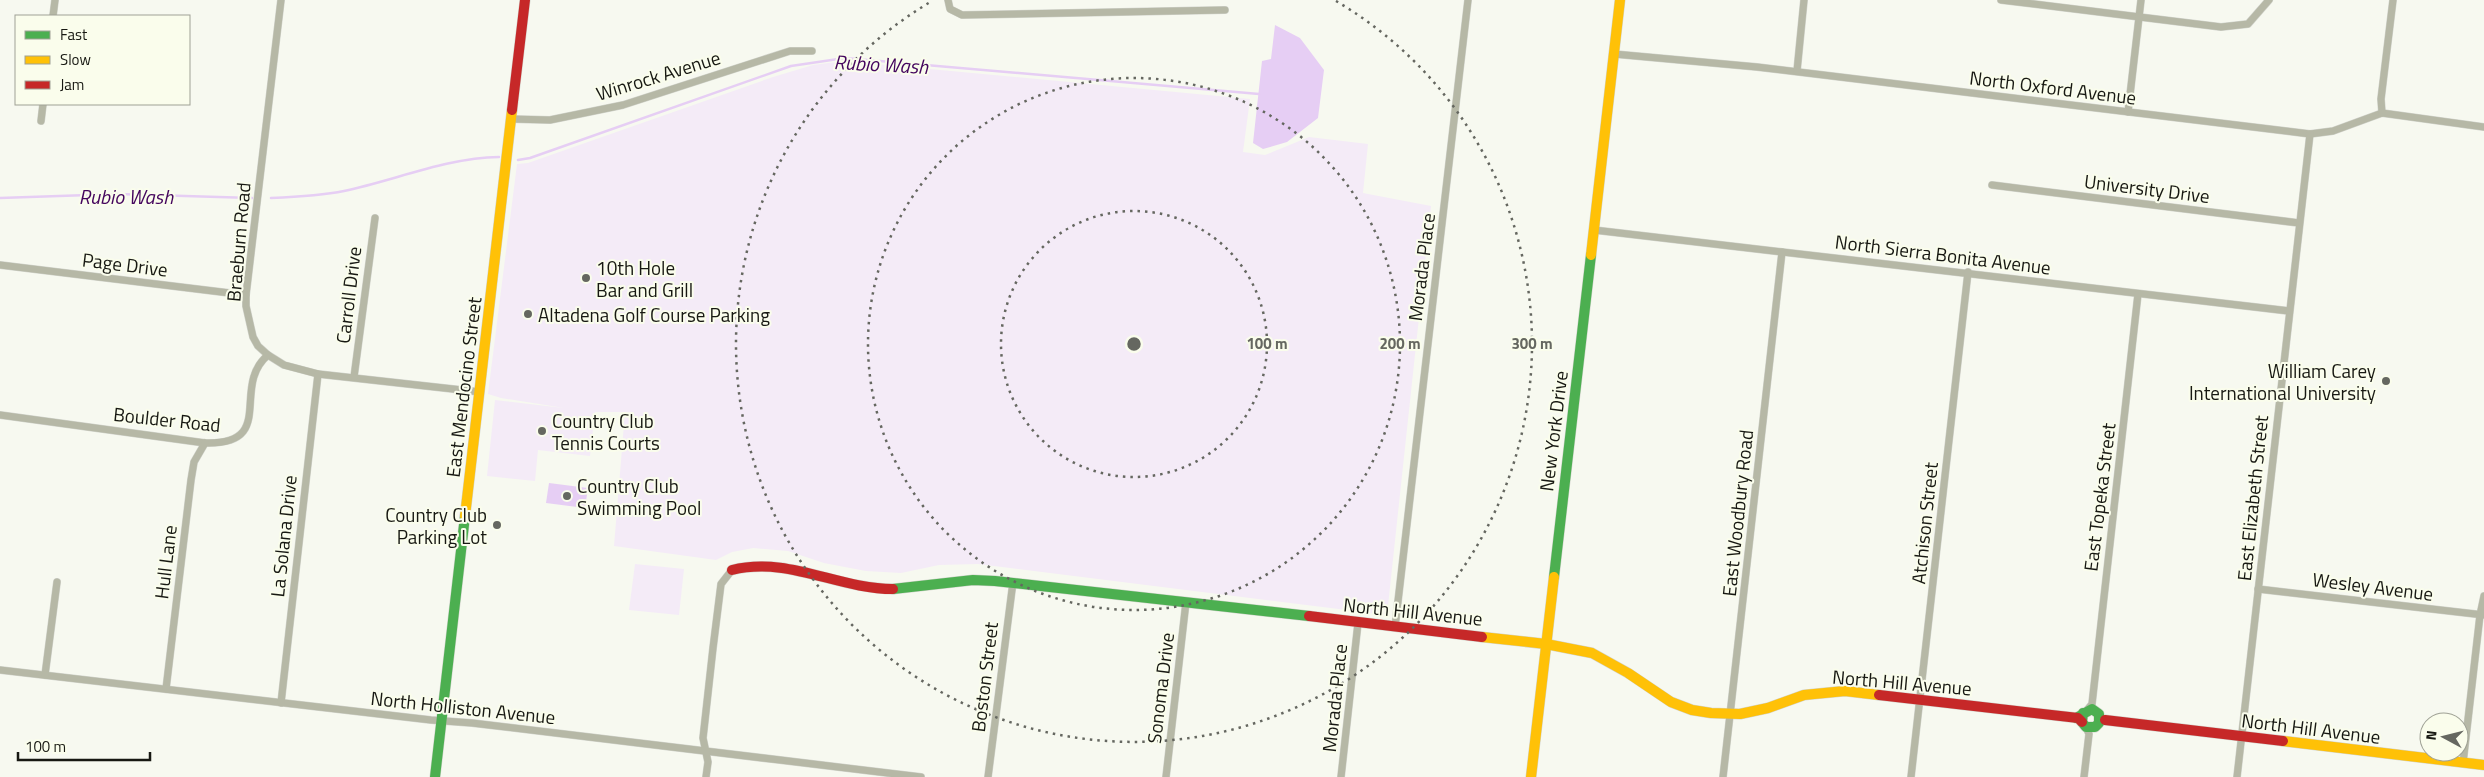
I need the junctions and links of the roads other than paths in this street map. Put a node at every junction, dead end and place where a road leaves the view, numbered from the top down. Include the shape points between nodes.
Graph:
1 (55, 0) edge
2 (281, 0) edge
3 (525, 0) edge
4 (948, 0) edge
5 (1468, 0) edge
6 (1620, 0) edge
7 (1804, 0) edge
8 (2001, 0) edge
9 (2141, 0) edge
10 (2269, 0) edge
11 (2393, 0) edge
12 (1225, 10) dead end
13 (53, 15) edge
14 (2139, 18) junction
15 (812, 51) dead end
16 (1614, 54) junction
17 (1797, 71) junction
18 (43, 105) edge
19 (2128, 112) junction
20 (2382, 113) junction
21 (511, 119) junction
22 (41, 121) dead end
23 (2484, 127) edge
24 (2310, 134) junction
25 (1992, 185) dead end
26 (375, 218) dead end
27 (2299, 223) junction
28 (1594, 230) junction
29 (1782, 252) junction
30 (0, 265) edge
31 (1968, 272) junction
32 (2138, 294) junction
33 (246, 295) junction
34 (2289, 311) junction
35 (268, 355) junction
36 (318, 374) junction
37 (354, 377) junction
38 (480, 392) junction
39 (0, 415) edge
40 (205, 443) junction
41 (732, 570) joint
42 (57, 582) dead end
43 (1012, 582) junction
44 (2258, 589) junction
45 (2484, 596) edge
46 (1186, 602) junction
47 (2482, 615) edge
48 (1358, 623) junction
49 (1395, 627) junction
50 (1546, 644) junction
51 (0, 670) edge
52 (45, 675) junction
53 (166, 689) junction
54 (1920, 700) junction
55 (281, 703) junction
56 (1730, 714) junction
57 (2090, 719) junction
58 (442, 720) junction
59 (2242, 737) junction
60 (707, 751) junction
61 (2464, 763) junction
62 (2484, 766) edge
63 (881, 775) edge
64 (435, 777) edge
65 (706, 777) edge
66 (921, 777) edge
67 (988, 777) edge
68 (1166, 777) edge
69 (1341, 777) edge
70 (1531, 777) edge
71 (1723, 777) edge
72 (1911, 777) edge
73 (2084, 777) edge
74 (2237, 777) edge

1 - 13 street
2 - 33 street, Braeburn Road
3 - 21 street, East Mendocino Street
4 - 12 street via 950,9 962,15
5 - 49 street, Morada Place
6 - 16 street, New York Drive
7 - 17 street
8 - 14 street
9 - 14 street
10 - 14 street via 2248,24 2221,27
11 - 20 street
14 - 19 street
15 - 21 street, Winrock Avenue via 790,51 623,105 550,120
16 - 17 street, North Oxford Avenue
16 - 28 street, New York Drive
17 - 19 street, North Oxford Avenue
18 - 22 street
19 - 24 street, North Oxford Avenue
20 - 23 street, North Oxford Avenue
20 - 24 street, North Oxford Avenue via 2332,131
21 - 38 street, East Mendocino Street
24 - 27 street, East Elizabeth Street
25 - 27 street, University Drive
26 - 37 street, Carroll Drive
27 - 34 street, East Elizabeth Street
28 - 29 street, North Sierra Bonita Avenue
28 - 50 street, New York Drive
29 - 31 street, North Sierra Bonita Avenue
29 - 56 street, East Woodbury Road
30 - 33 street, Page Drive
31 - 32 street, North Sierra Bonita Avenue
31 - 54 street, Atchison Street
32 - 34 street, North Sierra Bonita Avenue
32 - 57 street, East Topeka Street
33 - 35 street, Braeburn Road via 253,336
34 - 44 street, East Elizabeth Street
35 - 36 street, Braeburn Road via 284,365
35 - 40 street, Boulder Road via 253,373 249,417 241,436 232,441
36 - 37 street, Braeburn Road
36 - 55 street, La Solana Drive
37 - 38 street, Braeburn Road
38 - 58 street, East Mendocino Street
39 - 40 street, Boulder Road
40 - 53 street, Hull Lane via 194,462 191,480
41 - 43 street, North Hill Avenue via 756,564 777,566 850,585 887,590 968,581
41 - 60 street via 721,584 703,738
42 - 52 street
43 - 46 street, North Hill Avenue
43 - 67 street, Boston Street
44 - 47 street, Wesley Avenue
44 - 59 street, East Elizabeth Street
45 - 47 street
46 - 48 street, North Hill Avenue
46 - 68 street, Sonoma Drive
47 - 61 street
48 - 49 street, North Hill Avenue
48 - 69 street, Morada Place
49 - 50 street, North Hill Avenue
50 - 56 street, North Hill Avenue via 1592,653 1672,702 1692,710
50 - 70 street, New York Drive
51 - 52 street, North Holliston Avenue
52 - 53 street, North Holliston Avenue
53 - 55 street, North Holliston Avenue
54 - 56 street, North Hill Avenue via 1845,691 1823,692 1768,708
54 - 57 street, North Hill Avenue
54 - 72 street, Atchison Street
55 - 58 street, North Holliston Avenue
56 - 71 street, East Woodbury Road
57 - 59 street, North Hill Avenue
57 - 73 street, East Topeka Street
58 - 60 street, North Holliston Avenue
58 - 64 street, East Mendocino Street
59 - 61 street, North Hill Avenue
59 - 74 street, East Elizabeth Street
60 - 63 street, North Holliston Avenue
60 - 65 street
61 - 62 street, North Hill Avenue
63 - 66 street, North Holliston Avenue

